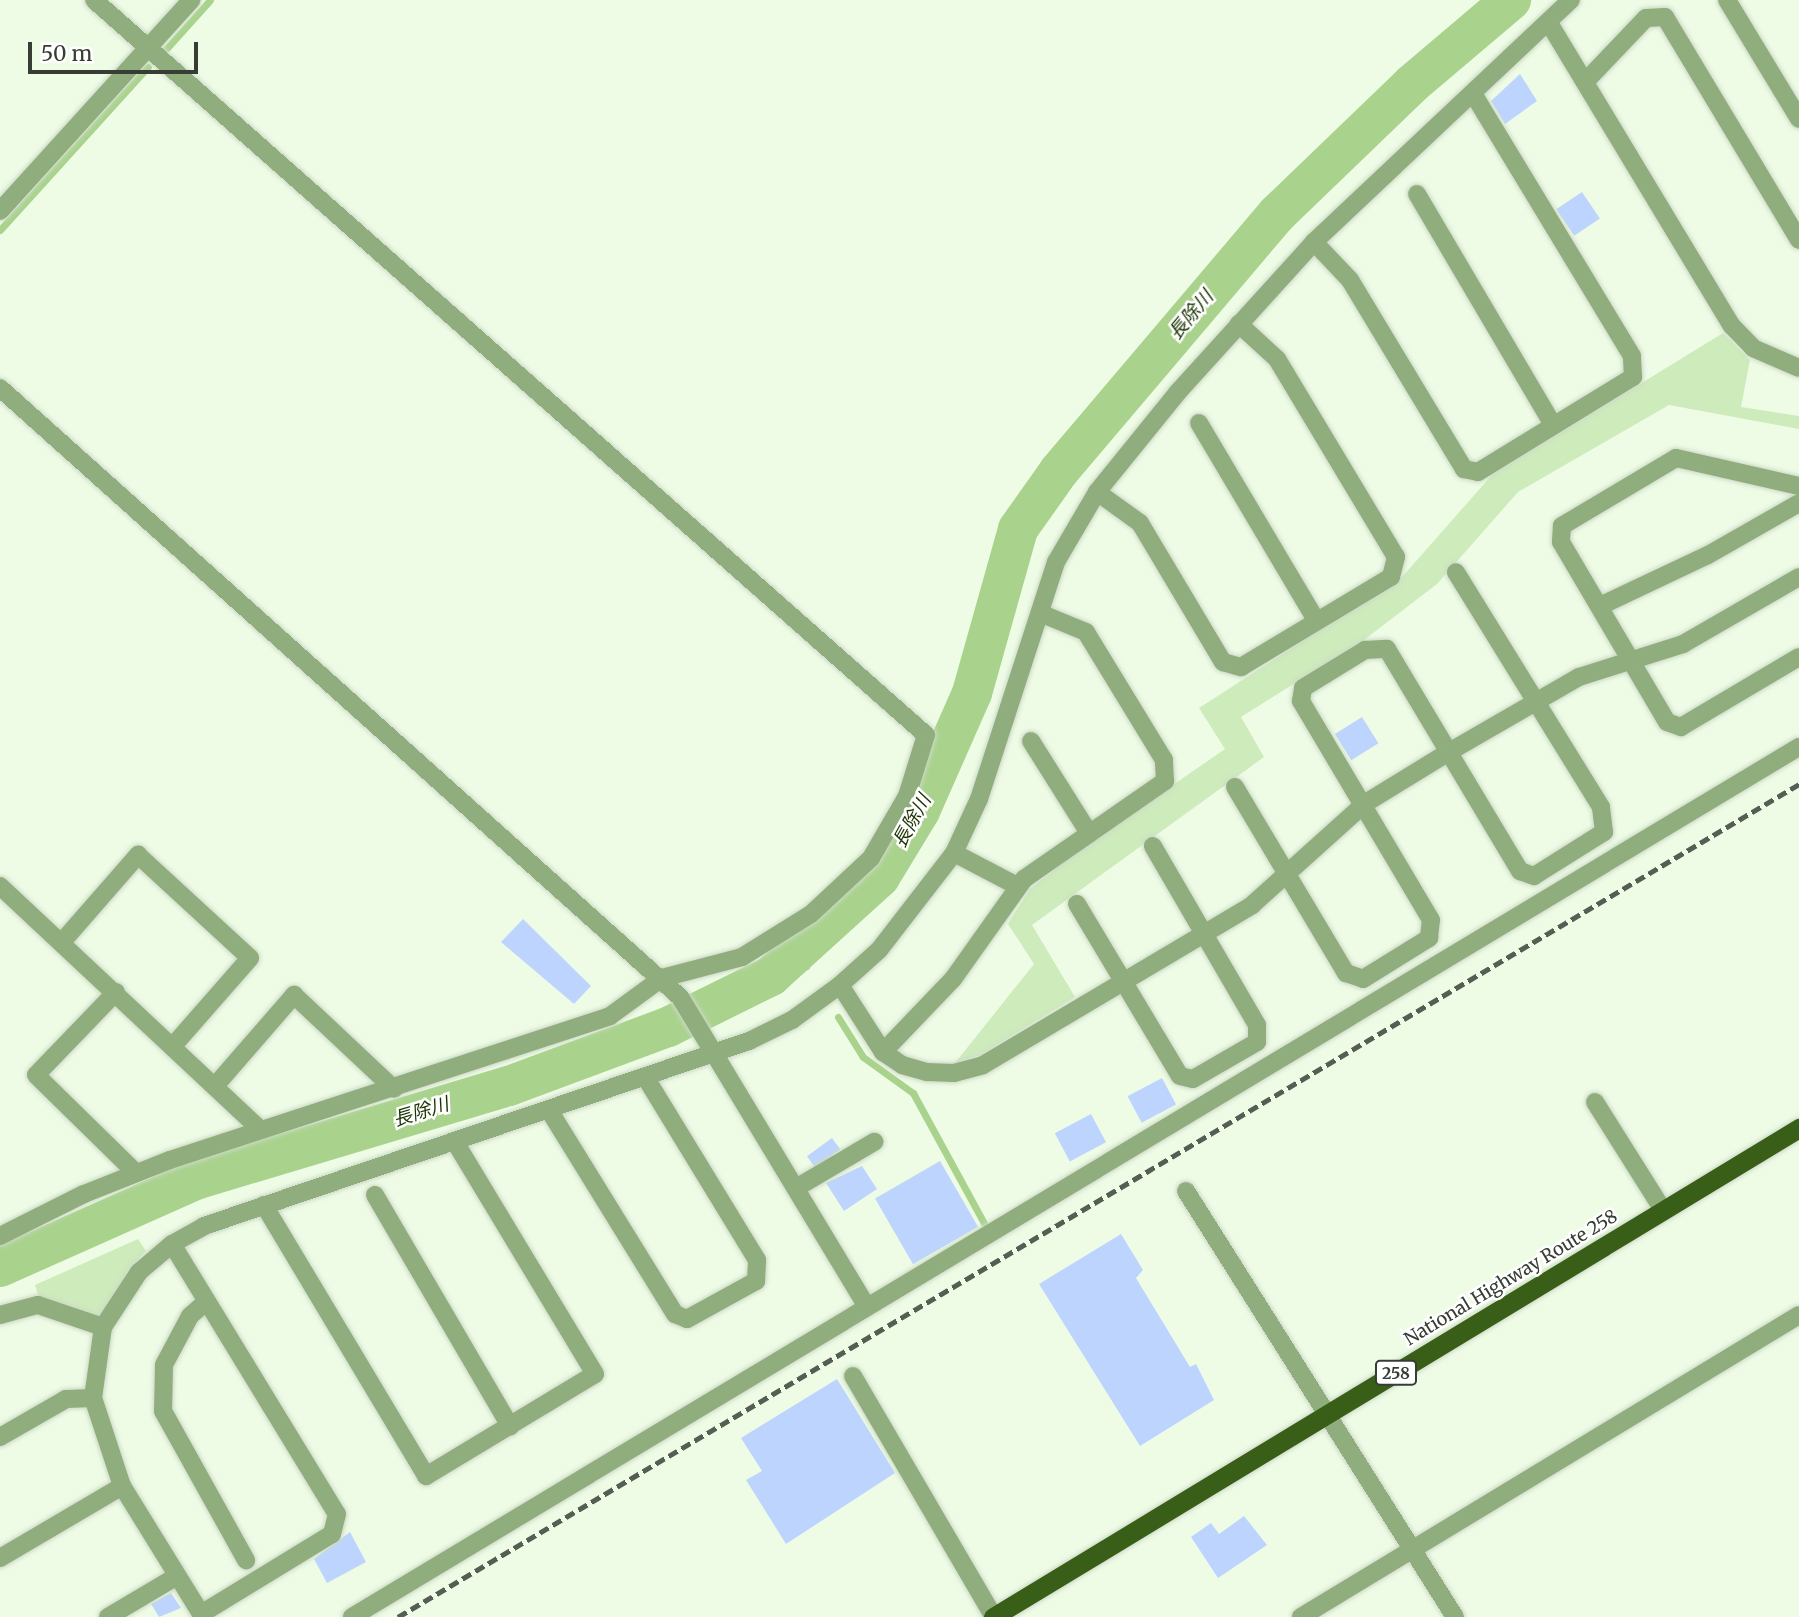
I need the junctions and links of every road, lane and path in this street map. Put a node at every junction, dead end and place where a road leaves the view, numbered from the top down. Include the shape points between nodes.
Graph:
1 (94, 0) edge
2 (191, 0) edge
3 (1571, 0) edge
4 (1727, 0) edge
5 (1549, 23) junction
6 (146, 49) junction
7 (1585, 82) junction
8 (1474, 95) junction
9 (1799, 119) edge
10 (1417, 194) dead end
11 (0, 211) edge
12 (1799, 240) edge
13 (1314, 242) junction
14 (1238, 324) junction
15 (1799, 368) edge
16 (0, 388) edge
17 (1199, 423) dead end
18 (1553, 425) junction
19 (1799, 486) edge
20 (1097, 492) junction
21 (1799, 503) edge
22 (1456, 572) dead end
23 (1799, 577) edge
24 (1600, 606) junction
25 (1040, 613) junction
26 (1316, 620) junction
27 (1799, 657) edge
28 (1631, 662) junction
29 (1538, 700) junction
30 (1031, 741) dead end
31 (1799, 747) edge
32 (1449, 752) junction
33 (1235, 787) dead end
34 (1364, 804) junction
35 (1089, 833) junction
36 (1153, 846) dead end
37 (954, 853) junction
38 (1286, 873) junction
39 (0, 886) edge
40 (1017, 886) junction
41 (1077, 904) dead end
42 (1205, 935) junction
43 (62, 942) junction
44 (662, 978) junction
45 (1124, 981) junction
46 (840, 985) junction
47 (116, 992) junction
48 (173, 1046) junction
49 (883, 1052) junction
50 (715, 1053) junction
51 (646, 1078) junction
52 (215, 1086) junction
53 (394, 1089) junction
54 (1595, 1102) dead end
55 (549, 1110) junction
56 (1799, 1128) edge
57 (260, 1129) junction
58 (455, 1142) junction
59 (874, 1142) dead end
60 (136, 1173) junction
61 (796, 1188) junction
62 (1186, 1191) dead end
63 (375, 1195) dead end
64 (264, 1205) junction
65 (1663, 1210) junction
66 (0, 1236) edge
67 (172, 1244) junction
68 (206, 1303) junction
69 (867, 1307) junction
70 (0, 1315) edge
71 (1799, 1315) edge
72 (103, 1327) junction
73 (852, 1376) dead end
74 (93, 1398) junction
75 (1329, 1413) junction
76 (510, 1426) junction
77 (0, 1437) edge
78 (122, 1486) junction
79 (1412, 1548) junction
80 (0, 1558) edge
81 (246, 1560) dead end
82 (177, 1576) junction
83 (202, 1616) edge
84 (108, 1617) edge
85 (352, 1617) edge
86 (993, 1617) edge
87 (1301, 1617) edge
88 (1455, 1617) edge

1 - 6 street
2 - 6 street
3 - 5 street
4 - 9 street
5 - 7 street
5 - 8 street
6 - 11 street
6 - 44 street via 926,736 907,796 870,858 811,914 742,957
7 - 12 street via 1646,18 1665,18
7 - 15 street via 1732,326 1753,348 1778,363
8 - 13 street
8 - 18 street via 1632,356 1633,377
10 - 18 street
13 - 14 street
13 - 18 street via 1350,280 1464,469 1478,472
14 - 20 street
14 - 26 street via 1277,359 1396,557 1391,577
16 - 44 street
17 - 26 street
19 - 24 street via 1676,458 1562,526 1561,542
20 - 25 street via 1056,562
20 - 26 street via 1140,523 1223,662 1241,667
21 - 24 street via 1708,555
22 - 29 street
23 - 28 street via 1683,644
24 - 28 street
25 - 35 street via 1086,632 1164,760 1165,781
25 - 37 street via 979,799
27 - 28 street via 1681,727 1667,722
28 - 29 street via 1579,677
29 - 32 street
29 - 32 street via 1601,807 1604,832 1534,876 1520,871
30 - 35 street
31 - 69 street
32 - 34 street
32 - 34 street via 1387,649 1365,650 1303,688 1301,701
33 - 38 street
34 - 38 street
34 - 38 street via 1431,920 1429,937 1363,979 1346,973
35 - 40 street
36 - 42 street
37 - 40 street
37 - 46 street via 879,950
38 - 42 street via 1252,905
39 - 43 street
40 - 49 street via 953,979
41 - 45 street
42 - 45 street
42 - 45 street via 1258,1025 1257,1042 1193,1079 1180,1076
43 - 47 street
43 - 48 street via 138,855 250,958
44 - 50 street via 680,997
44 - 53 street via 610,1016
45 - 49 street via 983,1065 954,1073 928,1072 902,1065
46 - 49 street
46 - 50 street via 792,1020
47 - 48 street
47 - 60 street via 36,1075
48 - 52 street
50 - 51 street
50 - 61 street
51 - 55 street
51 - 55 street via 757,1260 757,1281 687,1319 675,1314
52 - 53 street via 294,996
52 - 57 street
53 - 57 street
54 - 65 street
55 - 58 street
56 - 65 highway, National Highway Route 258 / 258
57 - 60 street
58 - 64 street
58 - 76 street via 595,1374
59 - 61 street
60 - 66 street
61 - 69 street
62 - 75 street
63 - 76 street
64 - 67 street via 204,1226
64 - 76 street via 426,1476
65 - 75 highway, National Highway Route 258 / 258
67 - 68 street
67 - 72 street via 139,1272
68 - 81 street via 190,1316 164,1365 163,1411
68 - 83 street via 337,1514 337,1526 332,1534
69 - 85 street
70 - 72 street via 38,1305
71 - 79 street
72 - 74 street
73 - 86 street
74 - 77 street via 66,1399
74 - 78 street
75 - 79 street
75 - 86 highway, National Highway Route 258 / 258
78 - 80 street
78 - 82 street
79 - 87 street
79 - 88 street
82 - 83 street
82 - 84 street

